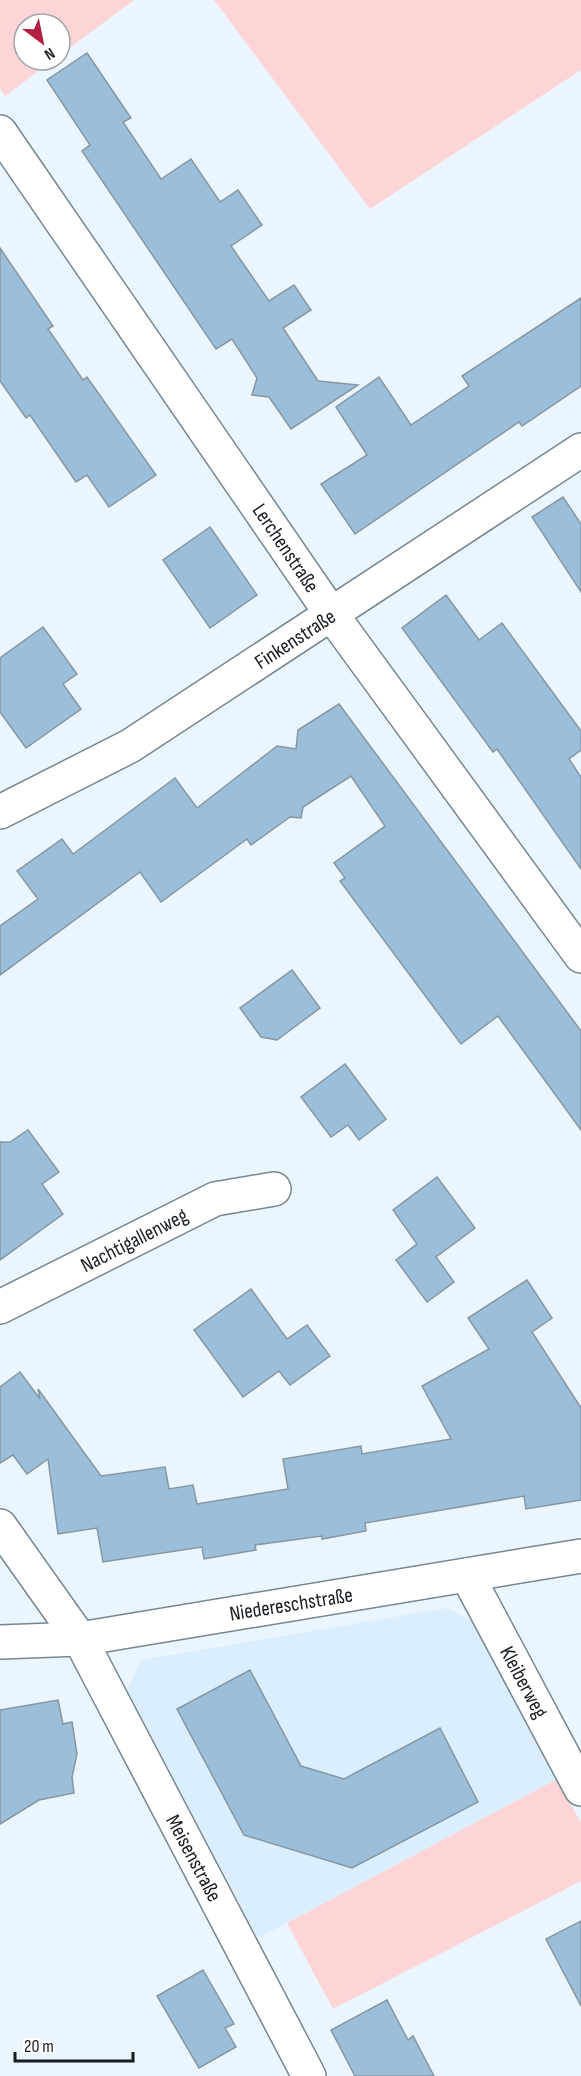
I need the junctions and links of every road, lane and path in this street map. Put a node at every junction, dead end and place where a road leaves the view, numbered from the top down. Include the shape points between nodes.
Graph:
1 (0, 132) edge
2 (581, 450) edge
3 (332, 615) junction
4 (0, 812) edge
5 (581, 956) edge
6 (274, 1189) dead end
7 (0, 1307) edge
8 (0, 1526) edge
9 (581, 1556) edge
10 (467, 1575) junction
11 (80, 1639) junction
12 (0, 1642) edge
13 (581, 1789) edge
14 (309, 2076) edge

1 - 3 street, Lerchenstraße
2 - 3 street, Finkenstraße
3 - 4 street, Finkenstraße via 130,746
3 - 5 street, Lerchenstraße
6 - 7 street, Nachtigallenweg via 215,1199
8 - 11 street
9 - 10 street, Niedereschstraße
10 - 11 street, Niedereschstraße
10 - 13 street, Kleiberweg
11 - 12 street, Niedereschstraße
11 - 14 street, Meisenstraße

